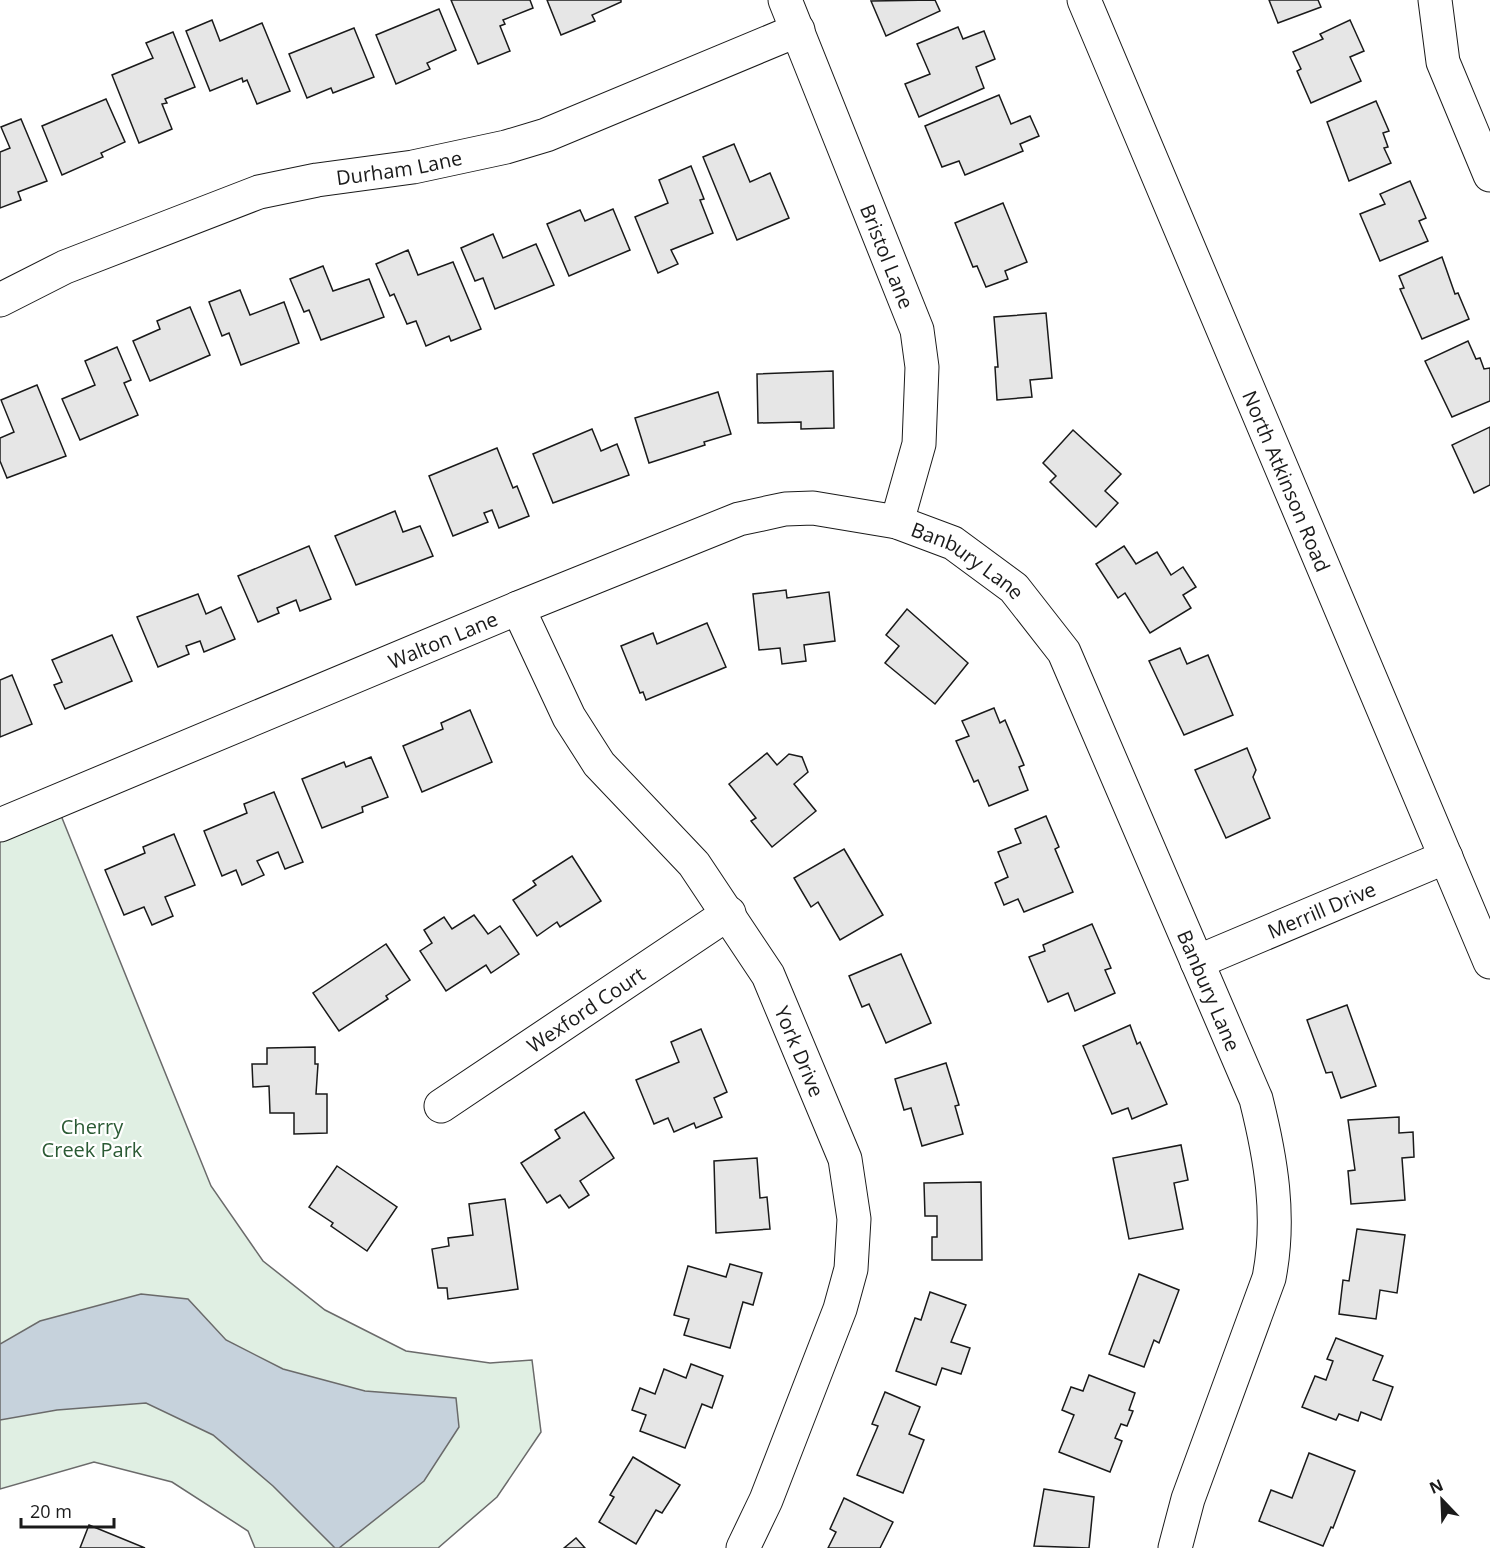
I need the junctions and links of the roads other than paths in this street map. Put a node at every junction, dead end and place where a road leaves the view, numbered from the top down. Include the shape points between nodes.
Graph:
1 (785, 0) edge
2 (1084, 0) edge
3 (1435, 0) edge
4 (798, 30) junction
5 (1490, 175) edge
6 (0, 300) edge
7 (897, 522) junction
8 (518, 608) junction
9 (0, 825) edge
10 (1446, 857) junction
11 (729, 913) junction
12 (1197, 962) junction
13 (1490, 962) edge
14 (441, 1106) dead end
15 (742, 1548) edge
16 (1175, 1548) edge

1 - 4 street, Bristol Lane
2 - 10 street, North Atkinson Road
3 - 5 street via 1443,62
4 - 6 street, Durham Lane via 536,138 413,167 260,192 65,267
4 - 7 street, Bristol Lane via 917,330 922,367 919,444
7 - 8 street, Walton Lane via 813,508 784,509 739,519
7 - 12 street, Banbury Lane via 953,543 1014,588 1064,652
8 - 9 street, Walton Lane
8 - 11 street, York Drive via 569,717 599,764 694,864
10 - 12 street, Merrill Drive
10 - 13 street, North Atkinson Road
11 - 14 street, Wexford Court
11 - 15 street, York Drive via 768,975 844,1159 854,1219 851,1269 840,1309 766,1500
12 - 16 street, Banbury Lane via 1256,1100 1268,1147 1275,1204 1275,1247 1269,1278 1188,1499

